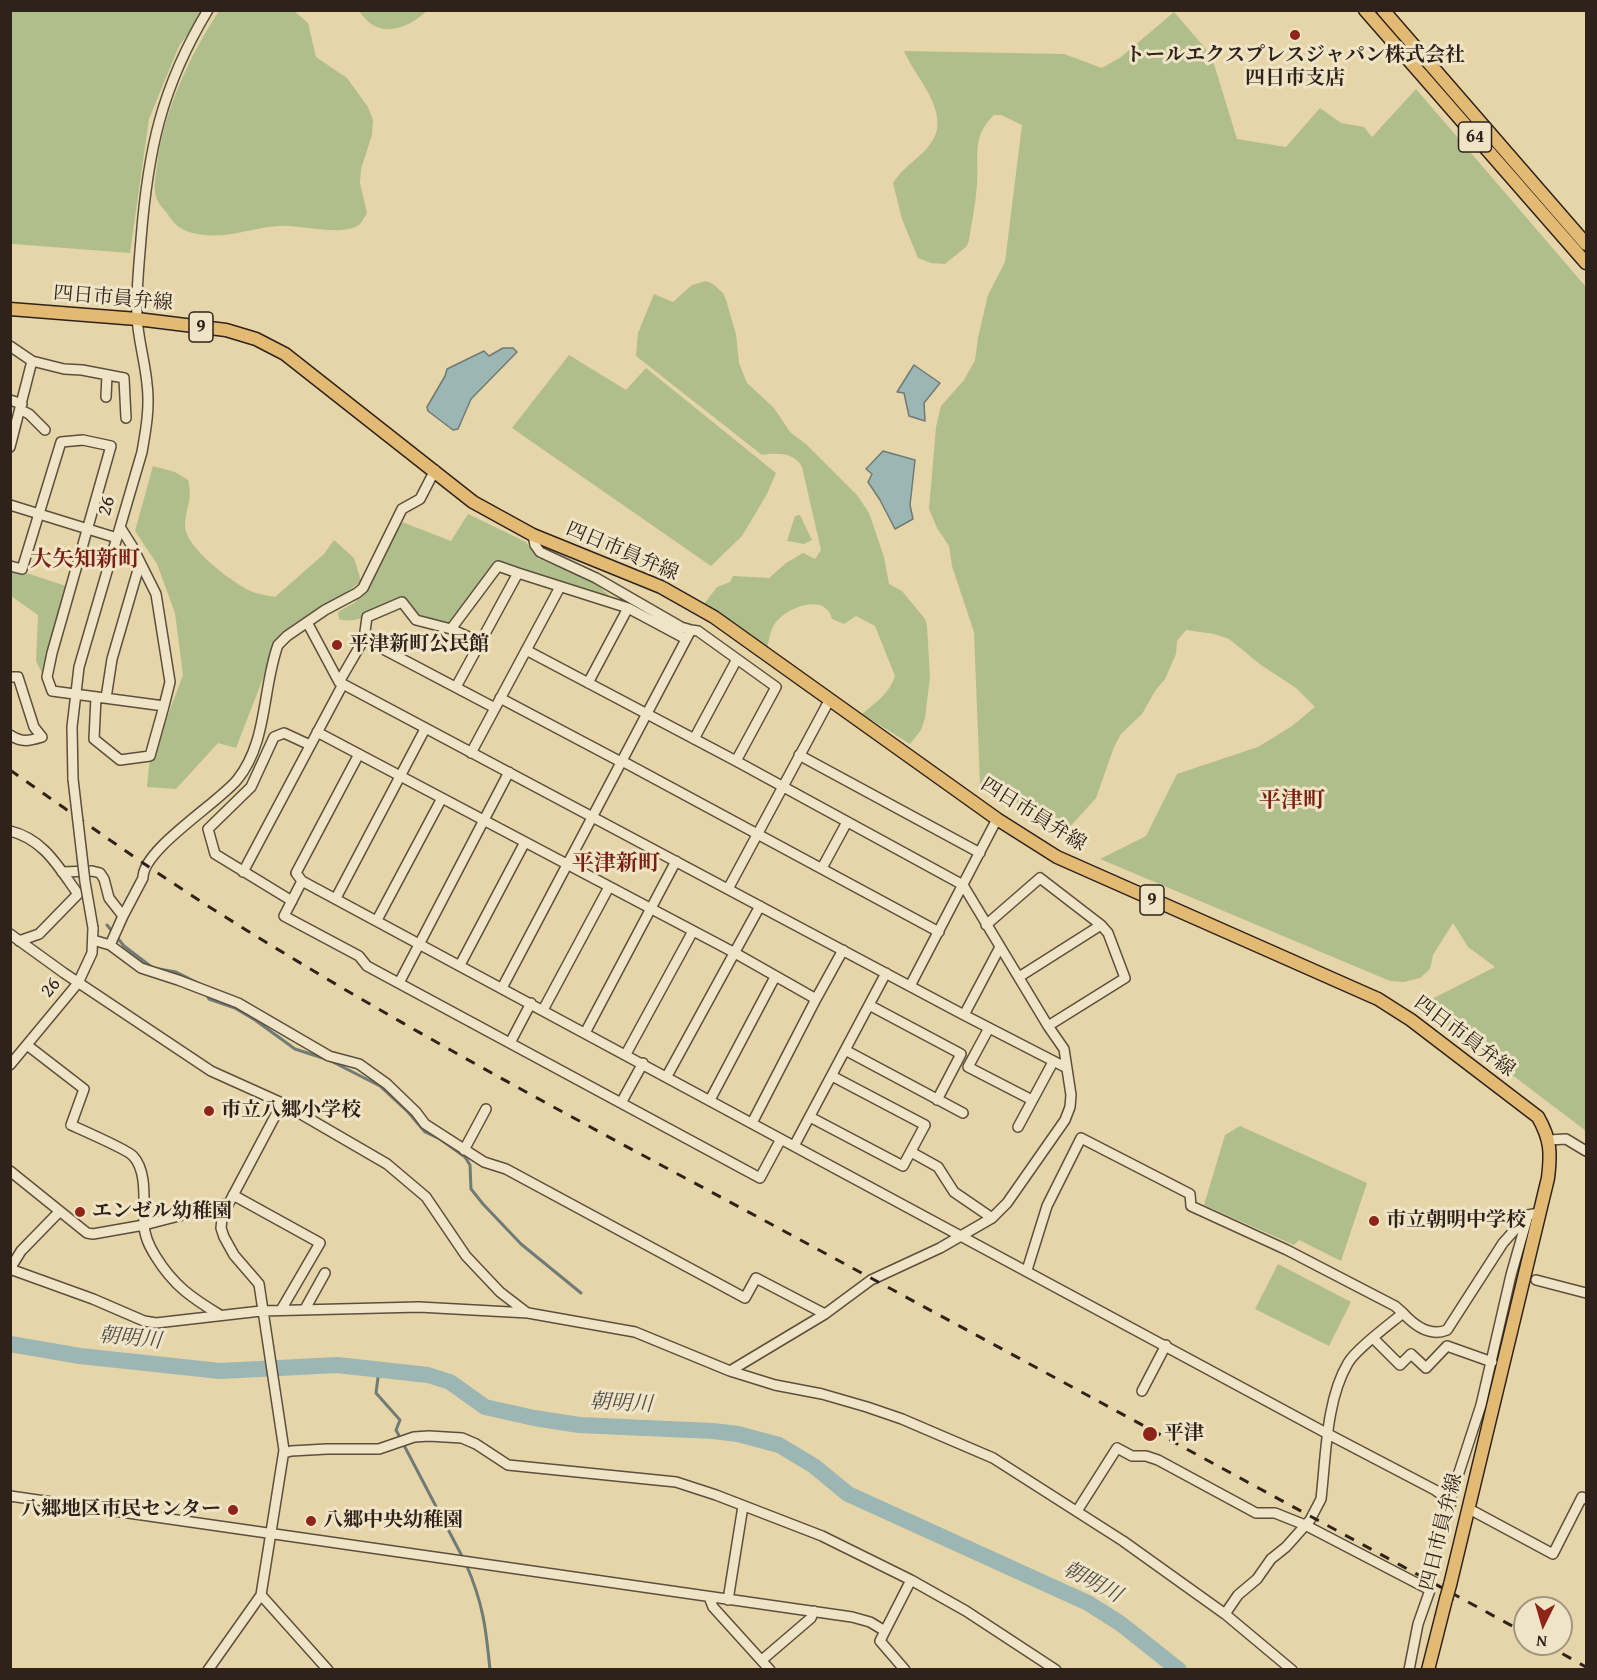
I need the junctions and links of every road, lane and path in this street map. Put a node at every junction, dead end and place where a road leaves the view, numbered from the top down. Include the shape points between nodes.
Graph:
1 (208, 10) edge
2 (1365, 10) edge
3 (1383, 10) edge
4 (1587, 244) edge
5 (1587, 263) edge
6 (10, 309) edge
7 (137, 319) junction
8 (10, 346) edge
9 (33, 361) junction
10 (106, 375) junction
11 (106, 397) dead end
12 (10, 400) edge
13 (22, 407) junction
14 (126, 418) dead end
15 (13, 430) edge
16 (45, 430) dead end
17 (10, 447) edge
18 (435, 470) junction
19 (10, 505) edge
20 (39, 514) junction
21 (120, 527) junction
22 (88, 529) junction
23 (533, 535) junction
24 (117, 538) junction
25 (140, 563) junction
26 (10, 566) edge
27 (518, 573) junction
28 (560, 587) junction
29 (628, 608) junction
30 (308, 624) junction
31 (451, 628) junction
32 (691, 630) junction
33 (364, 639) junction
34 (686, 639) junction
35 (480, 642) junction
36 (526, 650) junction
37 (737, 659) junction
38 (11, 677) edge
39 (341, 683) junction
40 (588, 683) junction
41 (456, 687) junction
42 (76, 694) junction
43 (101, 698) junction
44 (500, 698) junction
45 (830, 699) junction
46 (164, 706) junction
47 (495, 708) junction
48 (646, 714) junction
49 (425, 729) junction
50 (317, 732) junction
51 (10, 735) edge
52 (694, 739) junction
53 (310, 746) junction
54 (471, 753) junction
55 (359, 754) junction
56 (799, 755) junction
57 (621, 761) junction
58 (736, 761) junction
59 (509, 772) junction
60 (400, 776) junction
61 (783, 787) junction
62 (442, 798) junction
63 (592, 817) junction
64 (998, 819) junction
65 (483, 820) junction
66 (847, 822) junction
67 (10, 831) edge
68 (757, 833) junction
69 (525, 842) junction
70 (980, 853) junction
71 (676, 861) junction
72 (567, 865) junction
73 (822, 868) junction
74 (62, 872) junction
75 (243, 872) junction
76 (302, 881) junction
77 (963, 885) junction
78 (609, 887) junction
79 (728, 889) junction
80 (336, 898) junction
81 (292, 901) junction
82 (760, 906) junction
83 (651, 909) junction
84 (123, 916) junction
85 (377, 920) junction
86 (986, 925) junction
87 (1101, 925) junction
88 (693, 931) junction
89 (939, 932) junction
90 (10, 934) edge
91 (93, 940) junction
92 (19, 941) junction
93 (111, 942) junction
94 (419, 943) junction
95 (1000, 947) junction
96 (843, 950) junction
97 (735, 953) junction
98 (460, 965) junction
99 (886, 973) junction
100 (775, 977) junction
101 (1019, 977) junction
102 (78, 983) junction
103 (399, 983) junction
104 (910, 986) junction
105 (502, 988) junction
106 (816, 999) junction
107 (531, 1003) junction
108 (869, 1005) junction
109 (543, 1010) junction
110 (964, 1015) junction
111 (1048, 1026) junction
112 (989, 1028) junction
113 (585, 1033) junction
114 (510, 1043) junction
115 (27, 1045) junction
116 (845, 1050) junction
117 (626, 1054) junction
118 (1053, 1062) junction
119 (643, 1063) junction
120 (10, 1065) edge
121 (1065, 1067) junction
122 (667, 1076) junction
123 (832, 1076) junction
124 (710, 1100) junction
125 (937, 1100) junction
126 (1032, 1100) junction
127 (282, 1103) junction
128 (621, 1103) junction
129 (486, 1109) dead end
130 (963, 1113) dead end
131 (810, 1117) junction
132 (752, 1123) junction
133 (1018, 1127) dead end
134 (781, 1139) junction
135 (1549, 1140) junction
136 (794, 1146) junction
137 (464, 1150) junction
138 (1587, 1151) edge
139 (911, 1152) junction
140 (10, 1171) edge
141 (231, 1199) junction
142 (59, 1212) junction
143 (1533, 1214) junction
144 (992, 1218) junction
145 (144, 1225) junction
146 (960, 1236) junction
147 (10, 1269) edge
148 (1028, 1270) junction
149 (325, 1273) dead end
150 (1536, 1280) dead end
151 (1587, 1293) edge
152 (305, 1309) junction
153 (281, 1310) junction
154 (261, 1311) junction
155 (1403, 1312) junction
156 (528, 1313) junction
157 (825, 1314) junction
158 (220, 1315) junction
159 (1373, 1338) junction
160 (1166, 1346) junction
161 (1492, 1362) junction
162 (730, 1371) junction
163 (1142, 1391) dead end
164 (1328, 1434) junction
165 (284, 1452) junction
166 (10, 1496) edge
167 (1587, 1499) edge
168 (743, 1506) junction
169 (1473, 1510) dead end
170 (1077, 1511) junction
171 (1305, 1525) junction
172 (271, 1534) junction
173 (911, 1580) junction
174 (261, 1595) junction
175 (709, 1597) junction
176 (728, 1600) junction
177 (814, 1611) junction
178 (1225, 1614) junction
179 (885, 1631) junction
180 (762, 1660) junction
181 (208, 1670) edge
182 (328, 1670) edge
183 (770, 1670) edge
184 (905, 1670) edge
185 (1056, 1670) edge
186 (1292, 1670) edge
187 (1409, 1670) edge
188 (1428, 1670) edge

1 - 7 street, 26 via 171,84 151,152
2 - 5 main road, 64
3 - 4 main road, 64
6 - 7 main road, 四日市員弁線 / 9
7 - 18 main road, 四日市員弁線 / 9 via 226,330 256,339 285,354
7 - 21 street, 26 via 147,386 147,424
8 - 9 street
9 - 10 street
9 - 13 street
10 - 11 street
10 - 14 street via 124,378
12 - 13 street
13 - 15 street
13 - 16 street
15 - 17 street
18 - 23 main road, 四日市員弁線 / 9 via 473,502
18 - 30 street via 420,499 402,510 363,588
19 - 20 street
20 - 22 street
20 - 22 street via 61,442 83,440 111,446
20 - 26 street via 22,569
21 - 24 street, 26
21 - 25 street
22 - 24 street
22 - 42 street via 47,677 52,691
23 - 32 street via 540,552
23 - 45 main road, 四日市員弁線 / 9 via 662,587 714,617
24 - 42 street, 26 via 86,639
25 - 43 street
25 - 46 street via 156,594 170,682
27 - 28 street
27 - 31 street via 498,566
27 - 35 street
28 - 29 street
28 - 36 street
29 - 34 street
29 - 40 street
30 - 39 street
30 - 84 street via 278,645 259,736 242,773 229,789 156,851
31 - 33 street via 416,620 402,602 367,617
31 - 35 street
32 - 34 street
32 - 37 street
33 - 39 street
33 - 41 street
34 - 48 street
35 - 41 street
36 - 40 street
36 - 44 street
37 - 52 street
37 - 58 street via 776,687
38 - 51 street via 18,677 34,727 42,737 25,742
39 - 49 street
39 - 50 street
40 - 48 street
41 - 47 street
42 - 43 street
42 - 91 street, 26, bridge via 73,779
43 - 46 street
43 - 46 street via 94,739 120,760 150,756
44 - 47 street
44 - 57 street
45 - 56 street
45 - 64 main road, 四日市員弁線 / 9
47 - 54 street
48 - 52 street
48 - 57 street
49 - 54 street
49 - 60 street
50 - 53 street
50 - 55 street
52 - 58 street
53 - 75 street
53 - 75 street via 284,733 274,737 251,787 208,829 215,854
54 - 59 street
55 - 60 street
55 - 76 street via 296,873
56 - 61 street
56 - 70 street
57 - 63 street
57 - 68 street
58 - 61 street
59 - 63 street
59 - 65 street
60 - 62 street
60 - 80 street
61 - 66 street
61 - 68 street
62 - 65 street
62 - 85 street
63 - 71 street
63 - 72 street
64 - 70 street
64 - 135 main road, 四日市員弁線 / 9 via 1057,857 1378,999 1538,1117
65 - 69 street
65 - 94 street
66 - 73 street
66 - 77 street
67 - 74 street via 34,840
68 - 73 street
68 - 79 street
69 - 72 street
69 - 98 street
70 - 77 street
71 - 79 street
71 - 83 street
72 - 78 street
72 - 105 street
73 - 89 street
74 - 84 street via 100,873 109,898
74 - 92 street via 78,894 39,934
75 - 81 street
76 - 80 street
76 - 81 street
77 - 86 street
77 - 89 street
78 - 83 street
78 - 109 street
79 - 82 street
80 - 85 street
81 - 103 street via 284,916 359,956 367,966
82 - 96 street
82 - 97 street
83 - 88 street
83 - 113 street
84 - 93 street
85 - 94 street
86 - 87 street via 1041,878
86 - 95 street
87 - 101 street
87 - 111 street via 1108,933 1125,978
88 - 97 street
88 - 117 street
89 - 104 street
90 - 92 street
91 - 93 street
91 - 102 street, 26 via 88,964
92 - 102 street
93 - 137 street via 141,968 238,1003 314,1049 359,1064 387,1084 425,1124
94 - 98 street
94 - 103 street
95 - 101 street
95 - 110 street
96 - 99 street
96 - 106 street
97 - 100 street
97 - 122 street
98 - 105 street
99 - 104 street
99 - 108 street
100 - 106 street
100 - 124 street
101 - 111 street
102 - 115 street, 26
102 - 127 street via 206,1067
103 - 114 street
104 - 110 street
105 - 107 street
106 - 132 street
107 - 109 street
107 - 114 street
108 - 116 street
108 - 125 street via 961,1054
109 - 113 street
110 - 112 street
111 - 121 street via 1064,1049
112 - 118 street
112 - 126 street via 968,1067
113 - 117 street
114 - 128 street
115 - 120 street, 26
115 - 145 street via 84,1089 71,1125 133,1155 144,1180
116 - 123 street
116 - 125 street
117 - 119 street
118 - 121 street
118 - 126 street
119 - 122 street
119 - 128 street
121 - 144 street via 1071,1095 1068,1114 1007,1203
122 - 124 street
123 - 131 street
123 - 139 street via 925,1125
124 - 132 street
125 - 130 street
126 - 133 street
127 - 141 street
127 - 156 street via 387,1164 410,1182 426,1197 466,1256 510,1301
128 - 134 street via 760,1178
129 - 137 street
131 - 136 street
131 - 139 street via 903,1166
132 - 134 street
134 - 136 street
135 - 138 street via 1566,1139
135 - 143 main road, 四日市員弁線 / 9 via 1548,1178
136 - 146 street
137 - 157 street via 745,1298 756,1278
139 - 144 street via 938,1167 954,1192
140 - 142 street
141 - 145 street
141 - 153 street via 320,1243
141 - 154 street via 221,1228 234,1255 259,1284
142 - 145 street via 93,1234
142 - 147 street via 21,1251
143 - 155 street via 1503,1243 1447,1330 1428,1330 1413,1323
143 - 161 street via 1511,1275
143 - 188 main road, 四日市員弁線 / 9, bridge
144 - 146 street
145 - 158 street via 146,1238 165,1272 178,1287
146 - 148 street
146 - 157 street via 872,1280
147 - 158 street via 144,1321 167,1323
148 - 155 street via 1047,1206 1081,1138 1190,1194 1191,1206 1306,1260
148 - 160 street
149 - 152 street
150 - 151 street
152 - 153 street
152 - 156 street via 419,1307
153 - 154 street
154 - 158 street
154 - 165 street
155 - 159 street
156 - 162 street via 635,1332
157 - 162 street
159 - 161 street via 1400,1365 1411,1354 1426,1368 1447,1346
159 - 164 street via 1349,1362 1334,1400
160 - 163 street
160 - 164 street
161 - 164 street via 1451,1501
162 - 170 street via 902,1419 993,1458
164 - 171 street via 1321,1499
165 - 168 street via 379,1449 414,1437 462,1438 508,1465 676,1482
165 - 172 street
166 - 172 street
167 - 169 street via 1582,1497 1553,1554
168 - 173 street via 822,1536
168 - 176 street
170 - 171 street via 1117,1448 1132,1456 1158,1460 1256,1513 1275,1513
170 - 178 street
171 - 178 street via 1238,1595
171 - 187 street via 1430,1590
172 - 174 street
172 - 175 street
173 - 179 street
173 - 185 street
174 - 181 street
174 - 182 street
175 - 176 street
175 - 180 street via 713,1607
176 - 177 street
177 - 179 street via 870,1622
177 - 180 street via 811,1618
178 - 186 street
179 - 184 street via 880,1641
180 - 183 street

